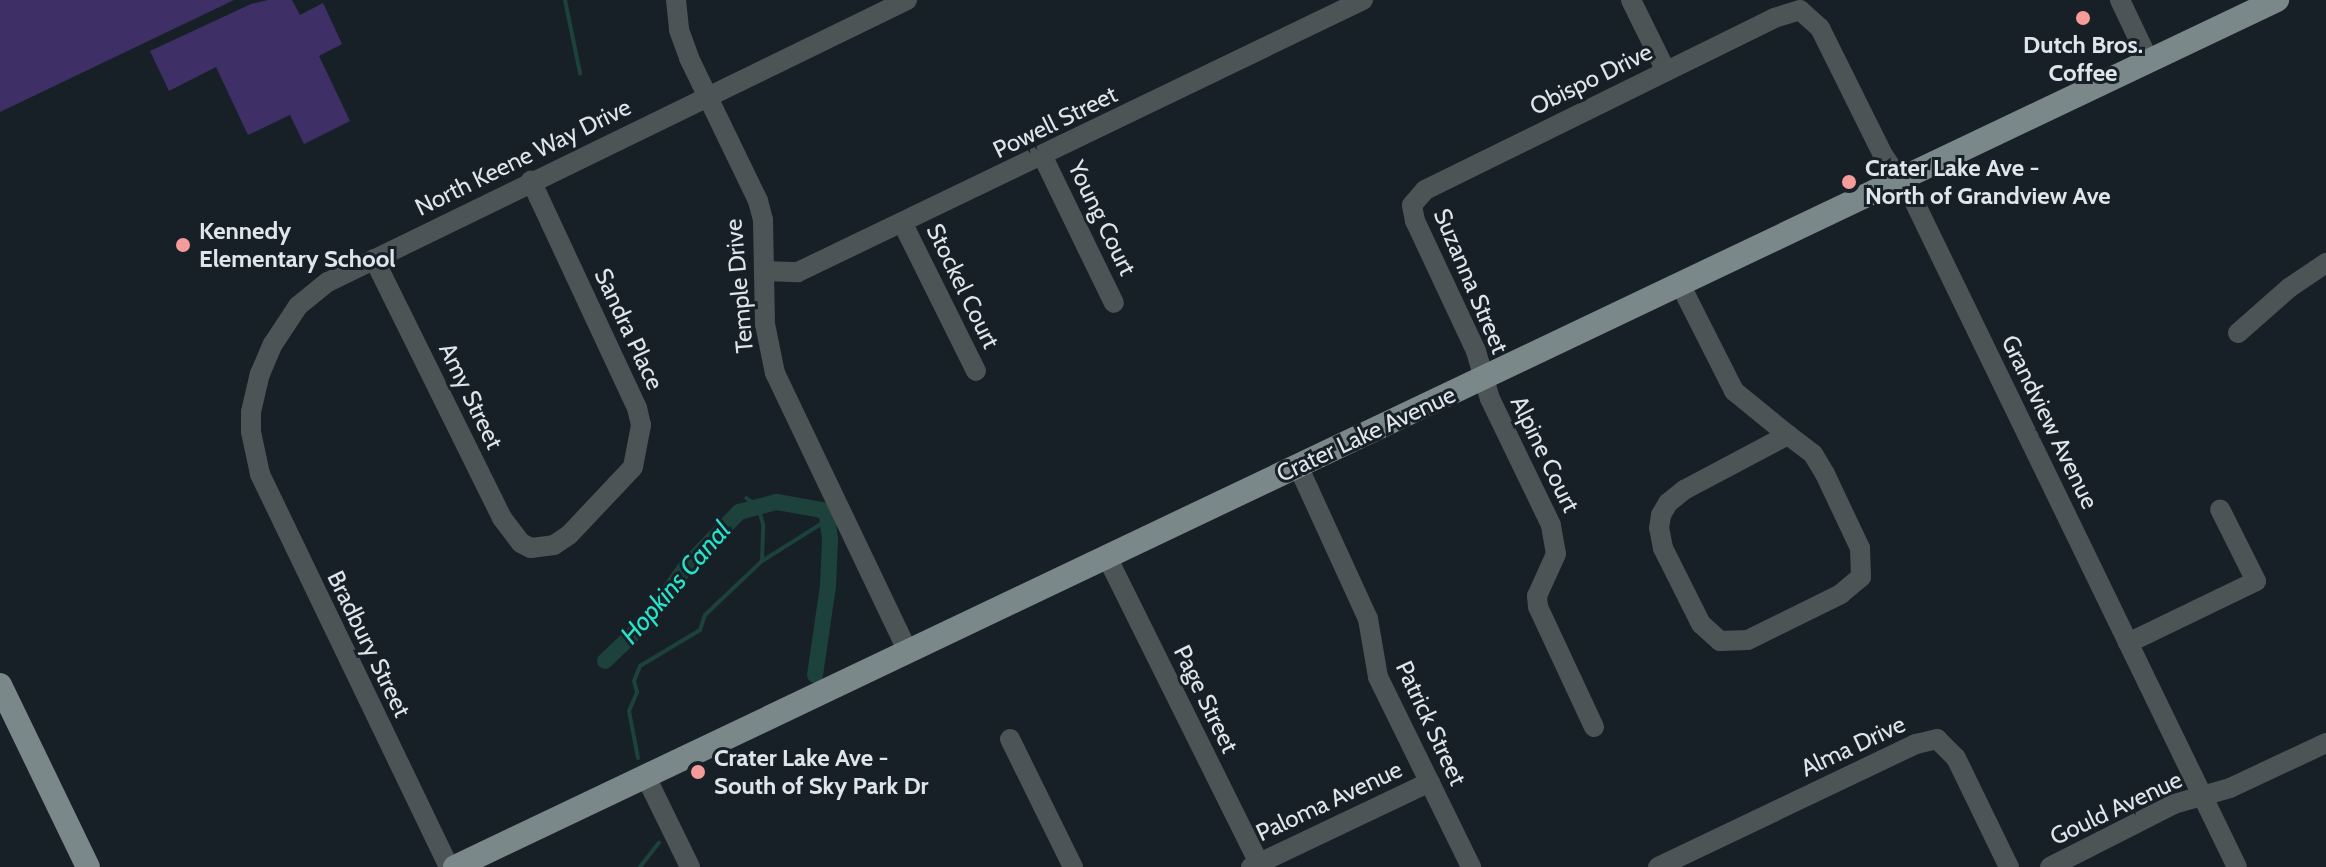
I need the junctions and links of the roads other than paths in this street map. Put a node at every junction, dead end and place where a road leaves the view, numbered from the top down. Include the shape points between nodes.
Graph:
1 (676, 0) edge
2 (907, 0) edge
3 (1363, 0) edge
4 (1631, 0) edge
5 (2120, 0) edge
6 (2277, 0) edge
7 (1800, 10) joint
8 (2149, 61) junction
9 (1666, 71) junction
10 (709, 97) junction
11 (1043, 157) junction
12 (1899, 180) junction
13 (531, 181) junction
14 (1412, 205) joint
15 (903, 224) junction
16 (374, 259) junction
17 (2326, 263) edge
18 (765, 271) junction
19 (1680, 284) junction
20 (1114, 303) dead end
21 (2238, 333) dead end
22 (976, 371) dead end
23 (1483, 378) junction
24 (1788, 435) junction
25 (252, 440) joint
26 (1298, 466) junction
27 (2220, 509) dead end
28 (531, 548) joint
29 (1107, 557) junction
30 (2128, 643) junction
31 (908, 652) junction
32 (0, 685) edge
33 (1594, 727) dead end
34 (1010, 739) dead end
35 (2326, 743) edge
36 (646, 777) junction
37 (1430, 782) junction
38 (2203, 796) junction
39 (1255, 865) edge
40 (88, 867) edge
41 (452, 867) edge
42 (690, 867) edge
43 (1073, 867) edge
44 (1471, 867) edge
45 (1658, 867) edge
46 (2009, 867) edge
47 (2050, 867) edge
48 (2237, 867) edge

1 - 10 street, Temple Drive via 679,30
2 - 10 street, North Keene Way Drive
3 - 11 street, Powell Street
4 - 9 street
5 - 8 street
6 - 8 main road, Crater Lake Avenue
7 - 9 street, Obispo Drive
7 - 12 street, Grandview Avenue via 1820,28
8 - 12 main road, Crater Lake Avenue
9 - 14 street, Obispo Drive via 1425,190
10 - 13 street, North Keene Way Drive
10 - 18 street, Temple Drive via 758,201
11 - 15 street, Powell Street
11 - 20 street, Young Court
12 - 19 main road, Crater Lake Avenue
12 - 30 street, Grandview Avenue via 1913,199
13 - 16 street, North Keene Way Drive
13 - 28 street, Sandra Place via 641,425 633,467 569,535 554,545
14 - 23 street, Suzanna Street
15 - 18 street, Powell Street via 798,272
15 - 22 street, Stockel Court
16 - 25 street, North Keene Way Drive via 328,282 284,325 260,374 251,412
16 - 28 street, Amy Street via 502,518
17 - 21 street
18 - 31 street, Temple Drive via 765,324 775,373
19 - 23 main road, Crater Lake Avenue
19 - 24 street via 1734,391
23 - 26 main road, Crater Lake Avenue
23 - 33 street, Alpine Court via 1551,525 1556,554 1537,596 1538,607
24 - 24 street via 1813,454 1825,474 1860,548 1861,577 1841,594 1748,640 1720,641 1701,624 1663,548 1661,515 1684,490
25 - 41 street, Bradbury Street via 274,507
26 - 29 main road, Crater Lake Avenue
26 - 37 street, Patrick Street via 1368,619 1374,665
27 - 30 street via 2256,581
29 - 31 main road, Crater Lake Avenue
29 - 39 street, Page Street
30 - 38 street, Grandview Avenue
31 - 36 main road, Crater Lake Avenue
32 - 40 main road
34 - 43 street
35 - 38 street, Gould Avenue
36 - 41 main road, Crater Lake Avenue
36 - 42 street
37 - 39 street, Paloma Avenue
37 - 44 street, Patrick Street
38 - 47 street, Gould Avenue via 2174,804
38 - 48 street, Grandview Avenue
45 - 46 street, Alma Drive via 1916,744 1937,739 1956,758

